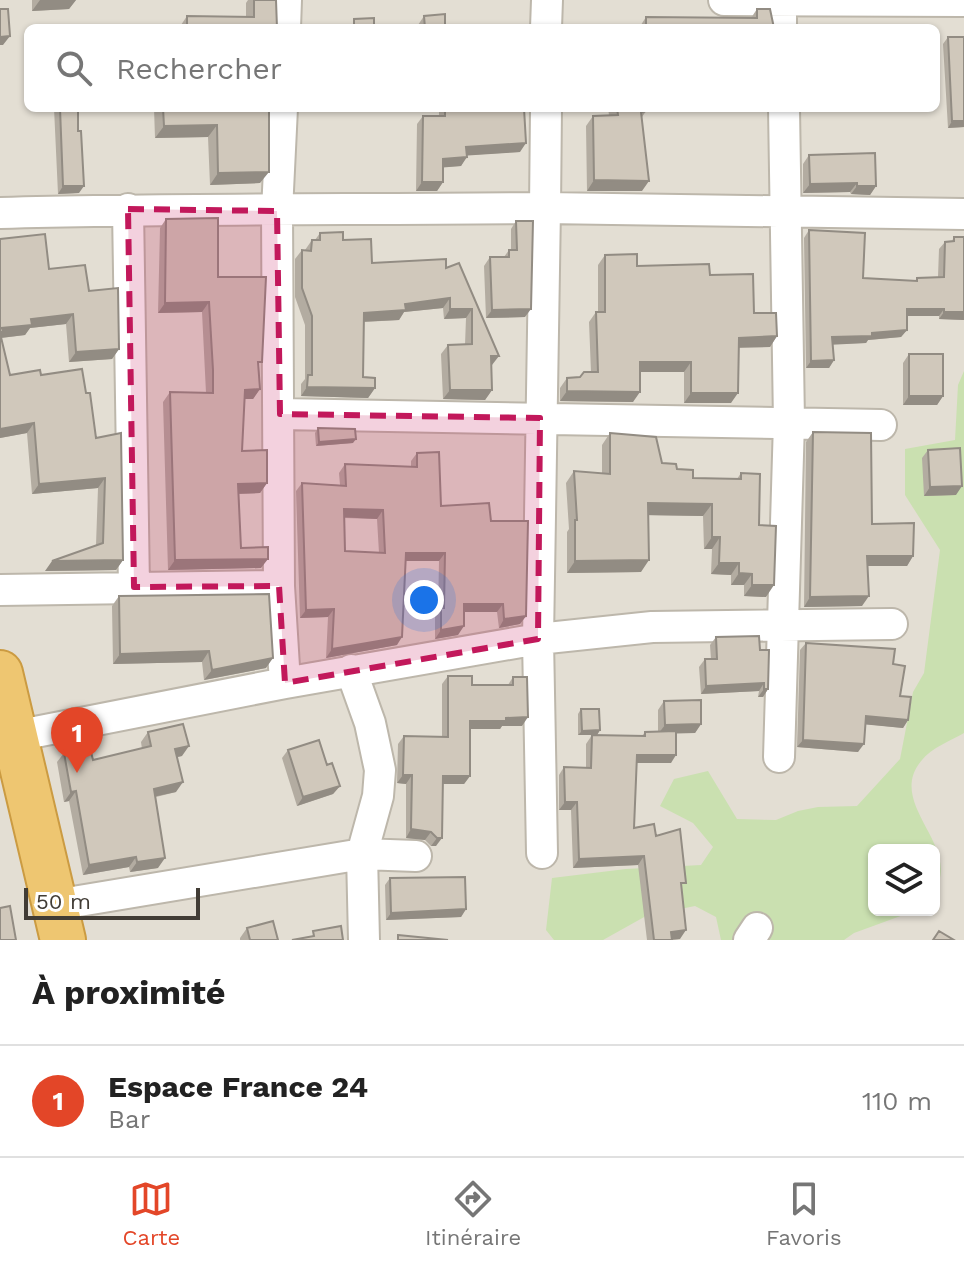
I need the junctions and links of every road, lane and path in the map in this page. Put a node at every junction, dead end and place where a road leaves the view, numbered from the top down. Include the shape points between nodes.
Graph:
1 (286, 0) edge
2 (547, 0) edge
3 (724, 0) edge
4 (964, 1) edge
5 (781, 10) edge
6 (285, 24) edge
7 (546, 24) edge
8 (282, 112) edge
9 (546, 112) edge
10 (784, 112) edge
11 (545, 208) junction
12 (128, 209) junction
13 (787, 210) junction
14 (277, 211) junction
15 (0, 213) edge
16 (964, 214) edge
17 (280, 414) junction
18 (540, 418) junction
19 (789, 422) junction
20 (881, 425) dead end
21 (279, 586) junction
22 (134, 587) junction
23 (0, 590) edge
24 (892, 624) dead end
25 (782, 627) junction
26 (538, 639) junction
27 (351, 670) junction
28 (285, 683) junction
29 (2, 686) edge
30 (15, 736) junction
31 (779, 757) dead end
32 (542, 853) dead end
33 (362, 854) junction
34 (416, 856) dead end
35 (59, 923) edge
36 (364, 940) edge

1 - 6 street
2 - 7 street
3 - 5 street
4 - 5 street
8 - 14 street
9 - 11 street
10 - 13 street
11 - 13 street
11 - 14 street
11 - 18 street
12 - 14 street
12 - 15 street
12 - 22 street
13 - 16 street
13 - 19 street
14 - 17 street
17 - 18 street
17 - 21 street
18 - 19 street
18 - 26 street
19 - 20 street
19 - 25 street
21 - 22 street
21 - 28 street
22 - 23 street
24 - 25 street
25 - 26 street via 652,627
25 - 31 street
26 - 27 street
26 - 32 street
27 - 28 street
27 - 33 street via 380,770
28 - 30 street
29 - 30 highway
30 - 35 highway
33 - 34 street
33 - 35 street
33 - 36 street

